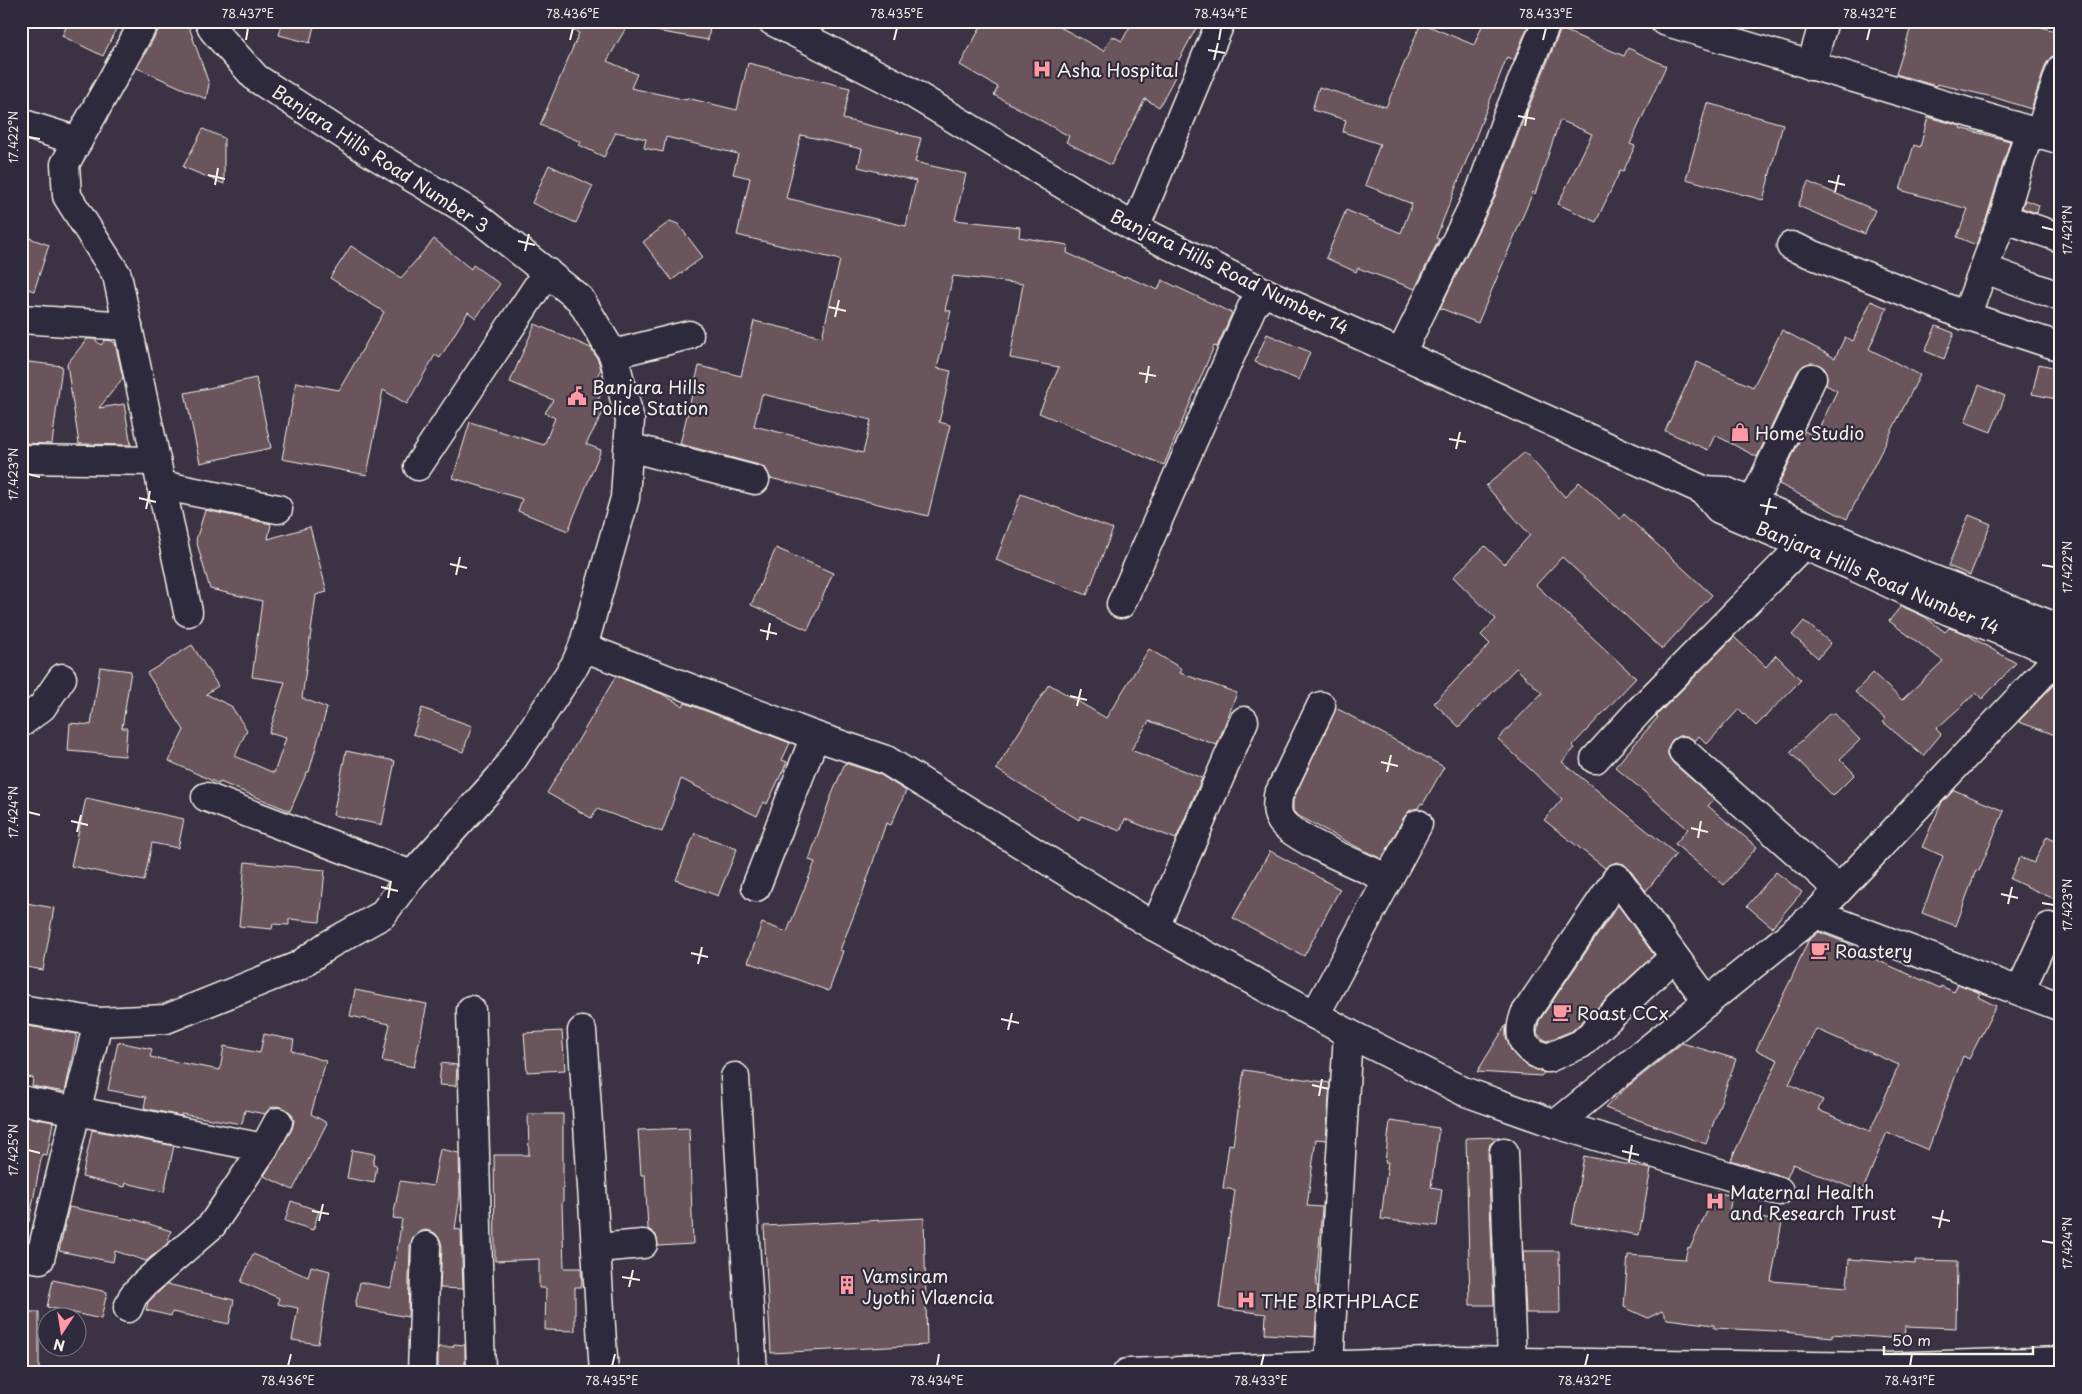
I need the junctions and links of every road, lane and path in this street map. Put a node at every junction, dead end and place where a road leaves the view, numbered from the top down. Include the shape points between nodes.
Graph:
1 (145, 21) edge
2 (209, 21) edge
3 (772, 21) edge
4 (1221, 21) edge
5 (1547, 21) edge
6 (1664, 21) edge
7 (1824, 21) edge
8 (1811, 66) junction
9 (2061, 68) edge
10 (21, 123) edge
11 (2043, 135) edge
12 (78, 141) junction
13 (2003, 218) junction
14 (1135, 228) junction
15 (2061, 238) edge
16 (1791, 246) dead end
17 (1985, 269) junction
18 (546, 272) junction
19 (1264, 292) junction
20 (2061, 297) edge
21 (1966, 316) junction
22 (21, 319) edge
23 (128, 326) junction
24 (689, 335) dead end
25 (2061, 347) edge
26 (1401, 353) junction
27 (613, 354) junction
28 (1812, 378) dead end
29 (629, 447) junction
30 (21, 459) edge
31 (418, 466) dead end
32 (159, 473) junction
33 (755, 480) dead end
34 (1704, 490) junction
35 (1754, 502) junction
36 (278, 509) dead end
37 (1803, 545) junction
38 (1122, 604) dead end
39 (188, 612) dead end
40 (2061, 629) edge
41 (583, 647) junction
42 (2061, 654) edge
43 (62, 678) dead end
44 (1321, 706) dead end
45 (1244, 722) dead end
46 (21, 723) edge
47 (815, 736) junction
48 (1683, 751) dead end
49 (1596, 759) dead end
50 (206, 797) dead end
51 (1418, 824) dead end
52 (412, 876) junction
53 (1388, 879) junction
54 (756, 887) dead end
55 (1838, 890) junction
56 (1816, 914) junction
57 (1155, 927) junction
58 (2050, 927) dead end
59 (1674, 957) junction
60 (2020, 990) junction
61 (1708, 1002) junction
62 (2061, 1007) edge
63 (21, 1009) edge
64 (471, 1010) dead end
65 (1315, 1015) junction
66 (98, 1022) junction
67 (582, 1032) dead end
68 (1348, 1033) junction
69 (735, 1077) dead end
70 (21, 1100) edge
71 (75, 1110) junction
72 (278, 1122) dead end
73 (1556, 1124) junction
74 (264, 1148) junction
75 (1504, 1152) dead end
76 (1779, 1191) dead end
77 (642, 1244) dead end
78 (426, 1246) dead end
79 (597, 1248) junction
80 (21, 1256) edge
81 (128, 1308) dead end
82 (2061, 1360) edge
83 (1512, 1362) junction
84 (1329, 1365) junction
85 (422, 1373) edge
86 (480, 1373) edge
87 (604, 1373) edge
88 (753, 1373) edge
89 (1127, 1373) edge

1 - 12 street
2 - 18 street, Banjara Hills Road Number 3 via 214,31 256,78 473,214
3 - 14 street, Banjara Hills Road Number 14 via 902,87
4 - 14 street
5 - 26 street via 1480,192
6 - 8 street
7 - 8 street
8 - 11 street
9 - 11 street
10 - 12 street
11 - 13 street
12 - 23 street via 64,164 67,196 117,275
13 - 15 street
13 - 17 street
14 - 19 street, Banjara Hills Road Number 14
16 - 21 street
17 - 20 street
17 - 21 street
18 - 27 street, Banjara Hills Road Number 3 via 580,298
18 - 31 street
19 - 26 street, Banjara Hills Road Number 14
19 - 38 street via 1252,307
21 - 25 street
22 - 23 street
23 - 32 street
24 - 27 street
26 - 34 street, Banjara Hills Road Number 14
27 - 29 street, Banjara Hills Road Number 3 via 630,420
28 - 35 street
29 - 33 street
29 - 41 street, Banjara Hills Road Number 3 via 625,498
30 - 32 street
32 - 36 street
32 - 39 street
34 - 35 street, Banjara Hills Road Number 14 via 1725,491
34 - 37 street, Banjara Hills Road Number 14 via 1719,509
35 - 40 street, Banjara Hills Road Number 14 via 1919,574
37 - 42 street, Banjara Hills Road Number 14 via 1949,611
37 - 49 street
41 - 47 street
41 - 52 street, Banjara Hills Road Number 3 via 575,666 504,774
42 - 55 street
43 - 46 street via 42,707
44 - 53 street via 1278,796 1278,812 1296,834
45 - 57 street
47 - 54 street
47 - 57 street via 886,760
48 - 55 street
50 - 52 street
51 - 53 street
52 - 66 street, Banjara Hills Road Number 3 via 382,915 298,966 166,1019
53 - 65 street
55 - 56 street
56 - 60 street
56 - 61 street
57 - 65 street
58 - 60 street
59 - 59 street via 1617,878 1525,1014 1520,1026 1528,1048 1534,1054 1548,1058 1581,1044
59 - 61 street
60 - 62 street
61 - 73 street
63 - 66 street, Banjara Hills Road Number 3
64 - 86 street
65 - 68 street
66 - 71 street
67 - 79 street
68 - 73 street via 1463,1091
68 - 84 street
69 - 88 street
70 - 71 street
71 - 74 street
71 - 80 street via 40,1259
72 - 74 street
73 - 76 street
74 - 81 street via 212,1225 144,1284
75 - 83 street
77 - 79 street
78 - 85 street
79 - 87 street
82 - 83 street via 1884,1367
83 - 84 street
84 - 89 street

